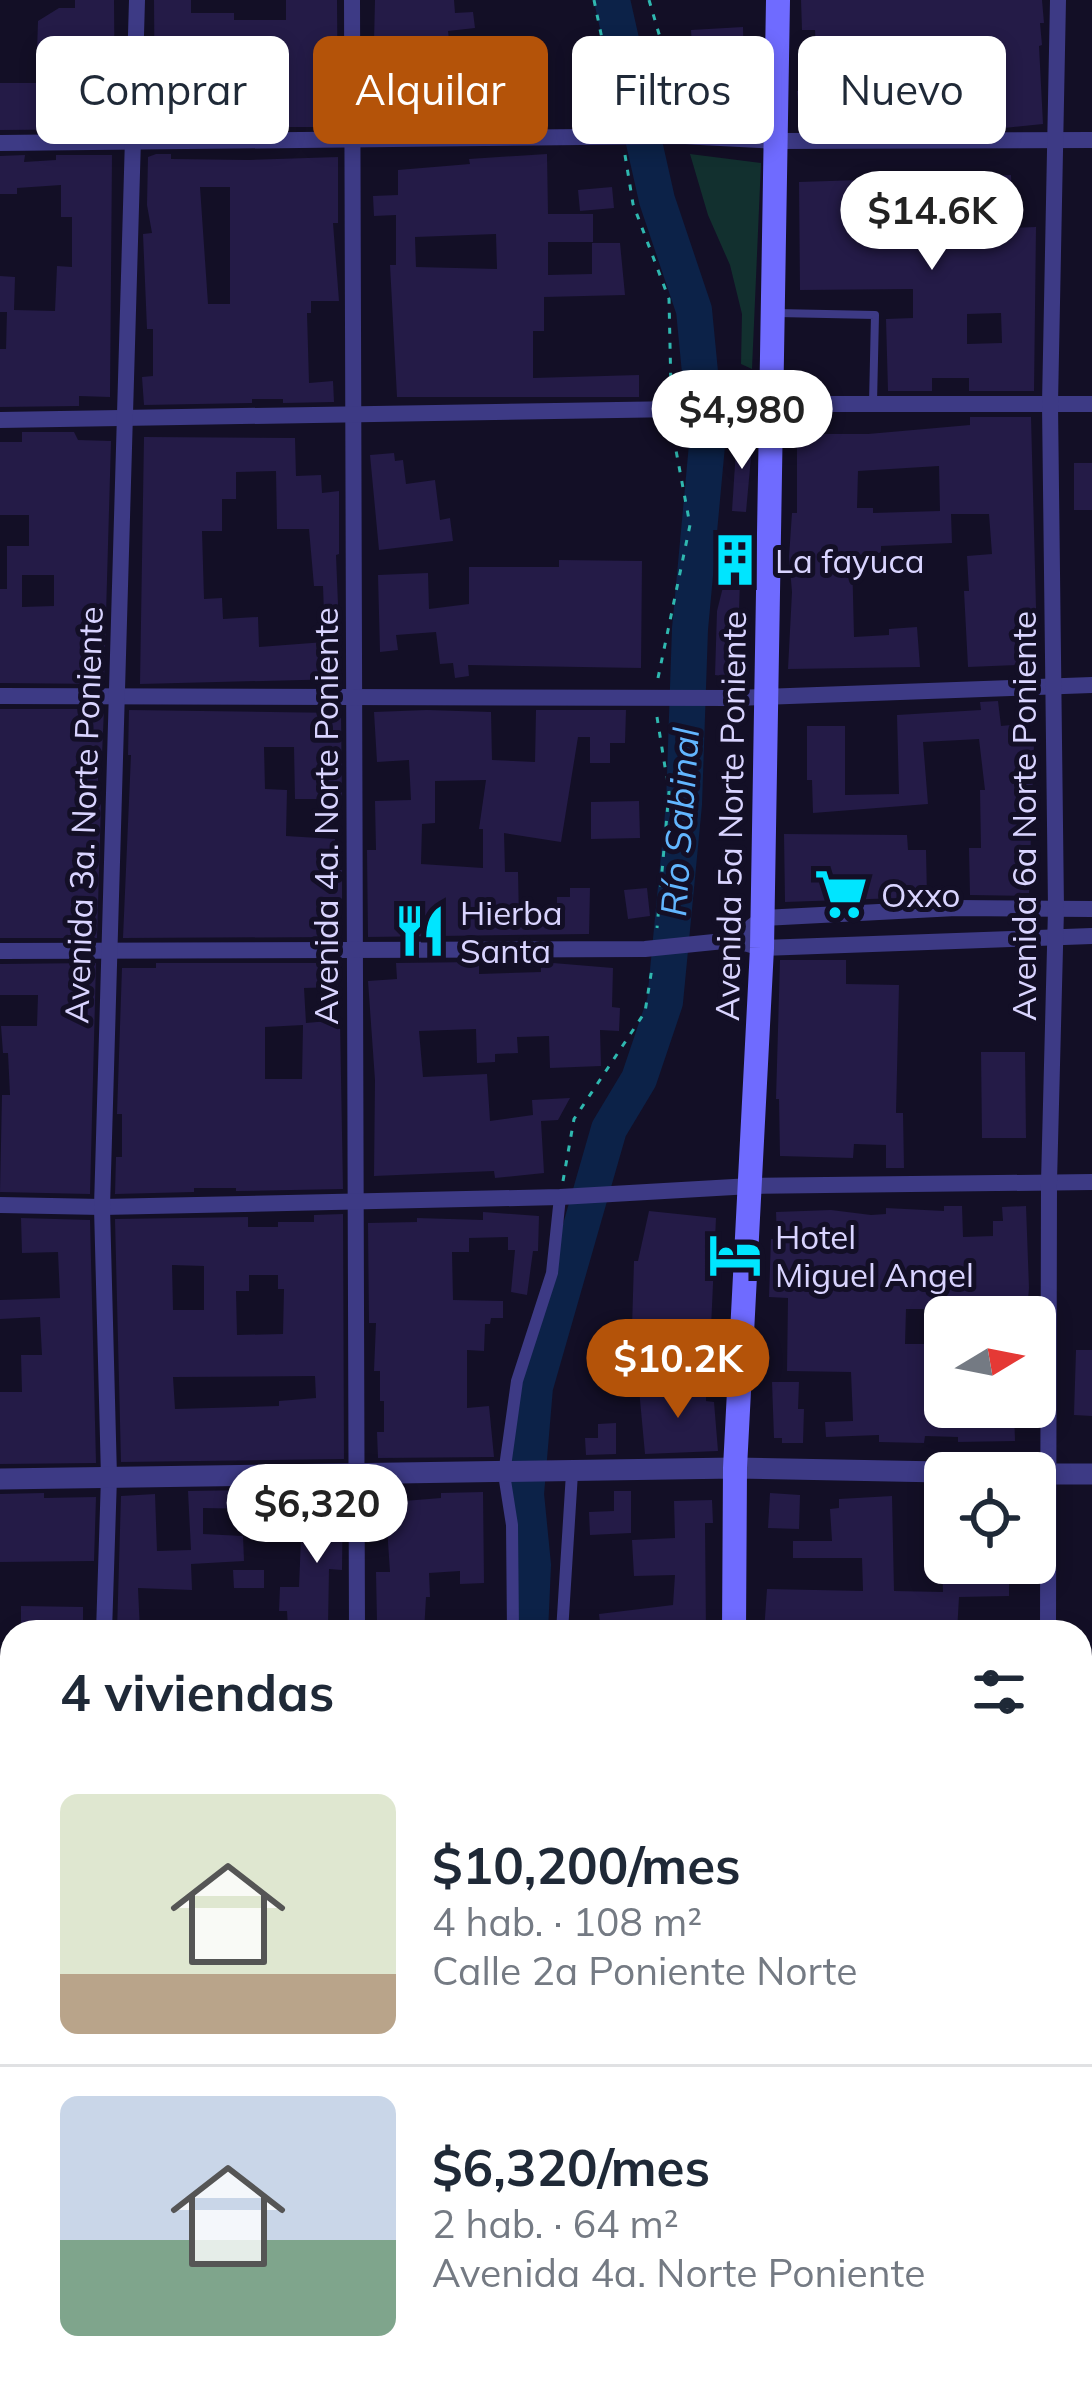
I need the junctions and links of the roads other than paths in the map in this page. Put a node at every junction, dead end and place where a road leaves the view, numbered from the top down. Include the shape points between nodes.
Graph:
1 (136, 0) edge
2 (352, 0) edge
3 (778, 0) edge
4 (1058, 0) edge
5 (135, 36) edge
6 (351, 36) edge
7 (548, 138) edge
8 (1092, 140) edge
9 (778, 141) junction
10 (1058, 141) junction
11 (36, 142) edge
12 (0, 143) edge
13 (133, 144) edge
14 (350, 144) edge
15 (776, 313) junction
16 (874, 403) junction
17 (773, 404) junction
18 (1050, 404) junction
19 (1092, 404) edge
20 (354, 414) junction
21 (125, 418) junction
22 (0, 420) edge
23 (1092, 685) edge
24 (1054, 686) junction
25 (118, 694) junction
26 (357, 695) junction
27 (0, 696) edge
28 (765, 697) junction
29 (1056, 909) junction
30 (1092, 909) edge
31 (763, 918) junction
32 (1055, 935) junction
33 (1092, 936) edge
34 (726, 941) junction
35 (762, 948) junction
36 (0, 951) edge
37 (109, 952) junction
38 (355, 952) junction
39 (1049, 1182) junction
40 (1092, 1182) edge
41 (751, 1186) junction
42 (565, 1197) junction
43 (356, 1200) junction
44 (0, 1204) edge
45 (102, 1207) junction
46 (1043, 1452) edge
47 (735, 1468) junction
48 (924, 1472) edge
49 (571, 1473) junction
50 (510, 1474) junction
51 (1056, 1474) edge
52 (1092, 1474) edge
53 (356, 1476) junction
54 (109, 1477) junction
55 (0, 1479) edge
56 (1046, 1584) edge
57 (104, 1620) edge
58 (357, 1620) edge
59 (513, 1620) edge
60 (563, 1620) edge
61 (734, 1620) edge
62 (1048, 1620) edge

1 - 5 street, Avenida 3a. Norte Poniente
2 - 6 street, Avenida 4a. Norte Poniente
3 - 9 main road, Avenida 5a Norte Poniente
4 - 10 street, Avenida 6a Norte Poniente
7 - 9 street
8 - 10 street
9 - 10 street
9 - 15 main road, Avenida 5a Norte Poniente
10 - 18 street, Avenida 6a Norte Poniente
11 - 12 street
13 - 21 street, Avenida 3a. Norte Poniente
14 - 20 street, Avenida 4a. Norte Poniente
15 - 16 lane via 875,314
15 - 17 main road, Avenida 5a Norte Poniente
16 - 17 street
16 - 18 street
17 - 20 street
17 - 28 main road, Avenida 5a Norte Poniente
18 - 19 street
18 - 24 street, Avenida 6a Norte Poniente
20 - 21 street
20 - 26 street, Avenida 4a. Norte Poniente
21 - 22 street
21 - 25 street, Avenida 3a. Norte Poniente
23 - 24 street
24 - 28 street
24 - 29 street, Avenida 6a Norte Poniente
25 - 26 street
25 - 27 street
25 - 37 street, Avenida 3a. Norte Poniente
26 - 28 street
26 - 38 street, Avenida 4a. Norte Poniente
28 - 31 main road, Avenida 5a Norte Poniente
29 - 30 street
29 - 31 street
29 - 32 street, Avenida 6a Norte Poniente
31 - 34 street
31 - 35 main road, Avenida 5a Norte Poniente
32 - 33 street
32 - 35 street
32 - 39 street, Avenida 6a Norte Poniente
34 - 35 street
34 - 38 street
35 - 41 main road, Avenida 5a Norte Poniente
36 - 37 street
37 - 38 street
37 - 45 street, Avenida 3a. Norte Poniente
38 - 43 street, Avenida 4a. Norte Poniente
39 - 40 street
39 - 41 street
39 - 46 street, Avenida 6a Norte Poniente
41 - 42 street
41 - 47 main road, Avenida 5a Norte Poniente
42 - 43 street
42 - 50 street via 552,1274 518,1381
43 - 45 street
43 - 53 street, Avenida 4a. Norte Poniente
44 - 45 street
45 - 54 street, Avenida 3a. Norte Poniente
47 - 48 street
47 - 49 street
47 - 61 main road, Avenida 5a Norte Poniente
49 - 50 street
49 - 60 street
50 - 53 street
50 - 59 street
51 - 52 street
53 - 54 street
53 - 58 street, Avenida 4a. Norte Poniente
54 - 55 street
54 - 57 street, Avenida 3a. Norte Poniente
56 - 62 street, Avenida 6a Norte Poniente

